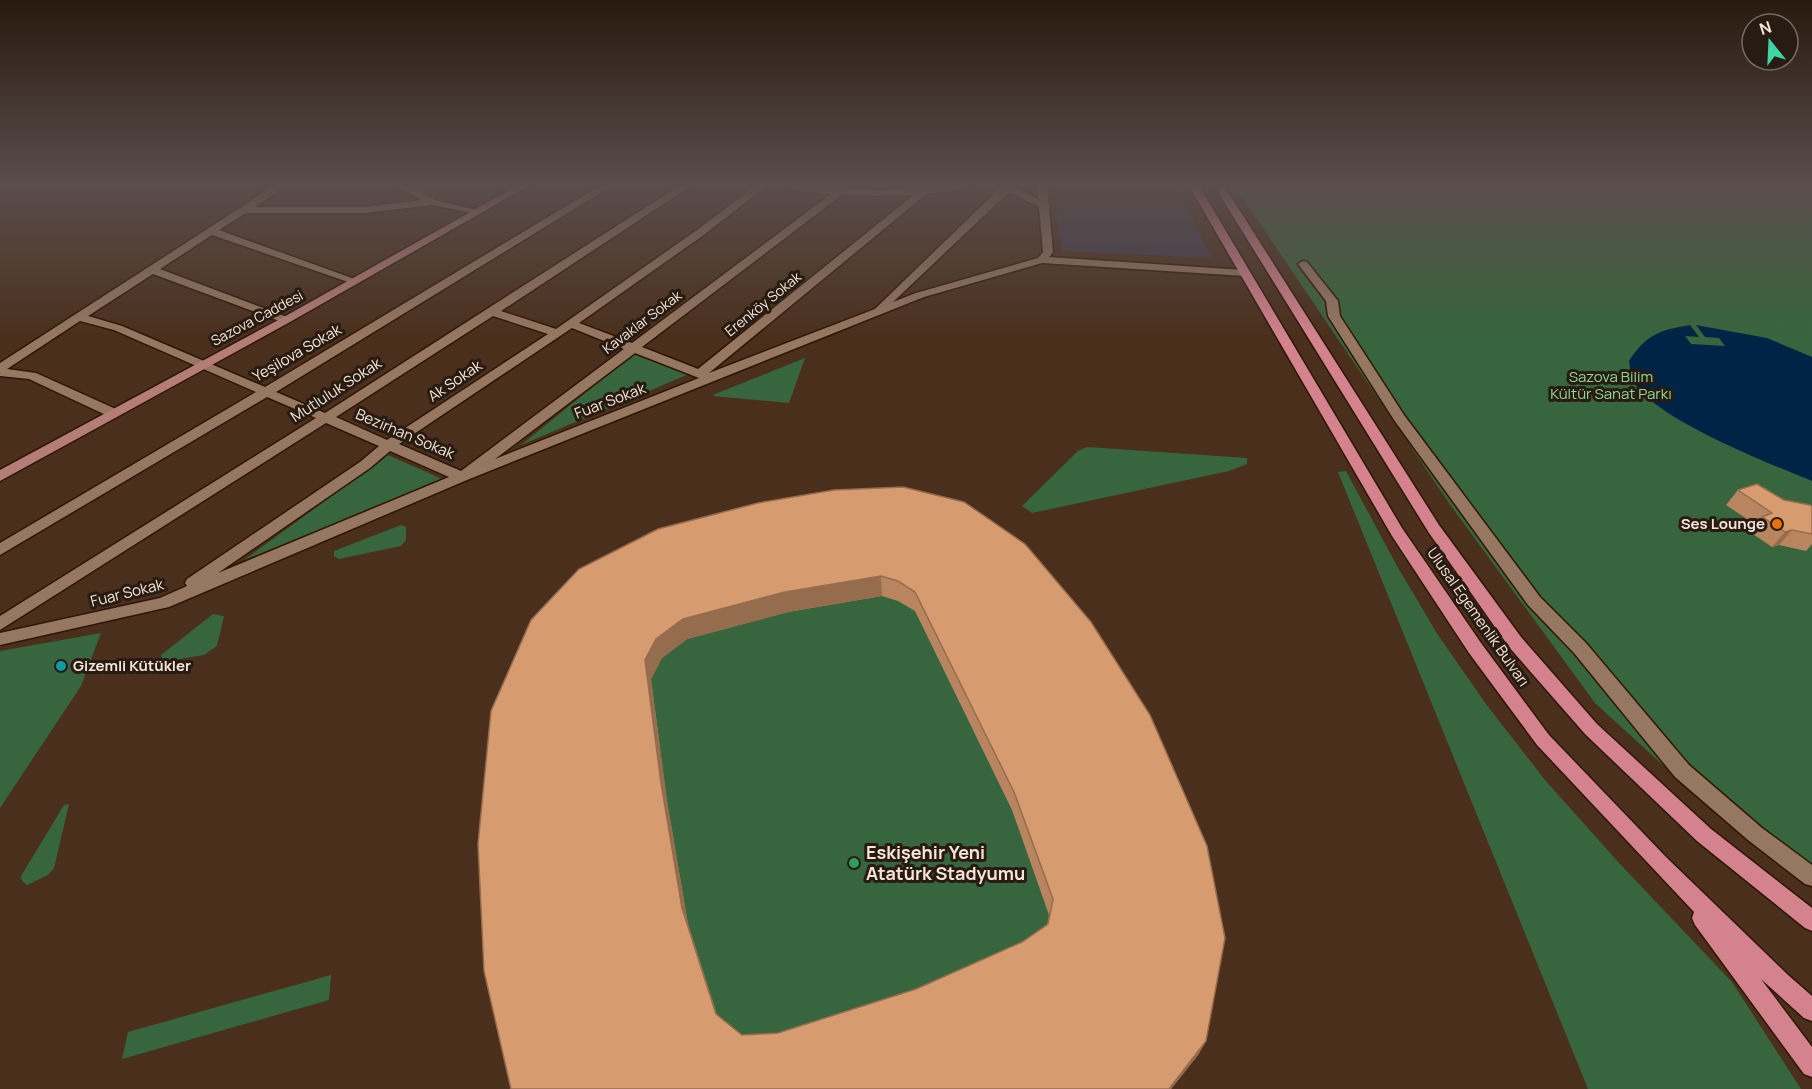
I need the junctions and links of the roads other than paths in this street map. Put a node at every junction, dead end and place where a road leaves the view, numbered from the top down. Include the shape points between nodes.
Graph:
1 (205, 235) edge
2 (222, 235) edge
3 (435, 235) edge
4 (527, 235) edge
5 (610, 235) edge
6 (697, 235) edge
7 (780, 235) edge
8 (871, 235) edge
9 (957, 235) edge
10 (1047, 235) edge
11 (1222, 235) edge
12 (1250, 235) edge
13 (1042, 260) junction
14 (1303, 264) dead end
15 (152, 269) junction
16 (1244, 273) junction
17 (355, 281) junction
18 (491, 311) junction
19 (873, 314) junction
20 (77, 317) junction
21 (286, 320) junction
22 (570, 323) junction
23 (557, 333) junction
24 (634, 346) junction
25 (204, 364) junction
26 (0, 370) edge
27 (706, 376) junction
28 (262, 392) junction
29 (113, 412) junction
30 (323, 418) junction
31 (390, 444) junction
32 (3, 471) edge
33 (462, 477) junction
34 (0, 550) edge
35 (163, 603) junction
36 (0, 624) edge
37 (0, 639) edge
38 (1659, 864) junction
39 (1812, 877) edge
40 (1812, 921) edge
41 (1812, 1010) edge
42 (1812, 1066) edge

1 - 15 street
2 - 17 street
3 - 17 street, Sazova Caddesi
4 - 28 street, Yeşilova Sokak
5 - 18 street, Mutluluk Sokak
6 - 22 street, Ak Sokak
7 - 24 street, Kavaklar Sokak
8 - 27 street, Erenköy Sokak
9 - 19 street
10 - 13 street via 1048,252
11 - 16 main road, Ulusal Egemenlik Bulvarı
12 - 40 main road, Ulusal Egemenlik Bulvarı via 1434,530 1515,642 1591,729 1704,835
13 - 16 street, Fuar Sokak
13 - 19 street, Fuar Sokak via 920,295
14 - 39 street via 1332,301 1334,316 1399,417 1534,601 1595,666 1682,771
15 - 20 street
15 - 21 street
16 - 38 main road, Ulusal Egemenlik Bulvarı via 1397,532 1475,648 1543,740
17 - 21 street, Sazova Caddesi
18 - 23 street
18 - 30 street, Mutluluk Sokak
19 - 27 street, Fuar Sokak
20 - 25 street, Bezirhan Sokak via 118,328
20 - 26 street
21 - 25 street, Sazova Caddesi
22 - 23 street, Ak Sokak
22 - 24 street
23 - 31 street, Ak Sokak
24 - 27 street
24 - 33 street, Kavaklar Sokak
25 - 28 street, Bezirhan Sokak
25 - 29 street, Sazova Caddesi
26 - 29 street via 32,376
27 - 33 street, Fuar Sokak
28 - 30 street, Bezirhan Sokak
28 - 34 street, Yeşilova Sokak
29 - 32 street, Sazova Caddesi
30 - 31 street, Bezirhan Sokak
30 - 36 street, Mutluluk Sokak
31 - 33 street, Bezirhan Sokak
31 - 35 street, Ak Sokak
33 - 35 street, Fuar Sokak
35 - 37 street, Fuar Sokak
38 - 41 main road, Ulusal Egemenlik Bulvarı
38 - 42 main road

